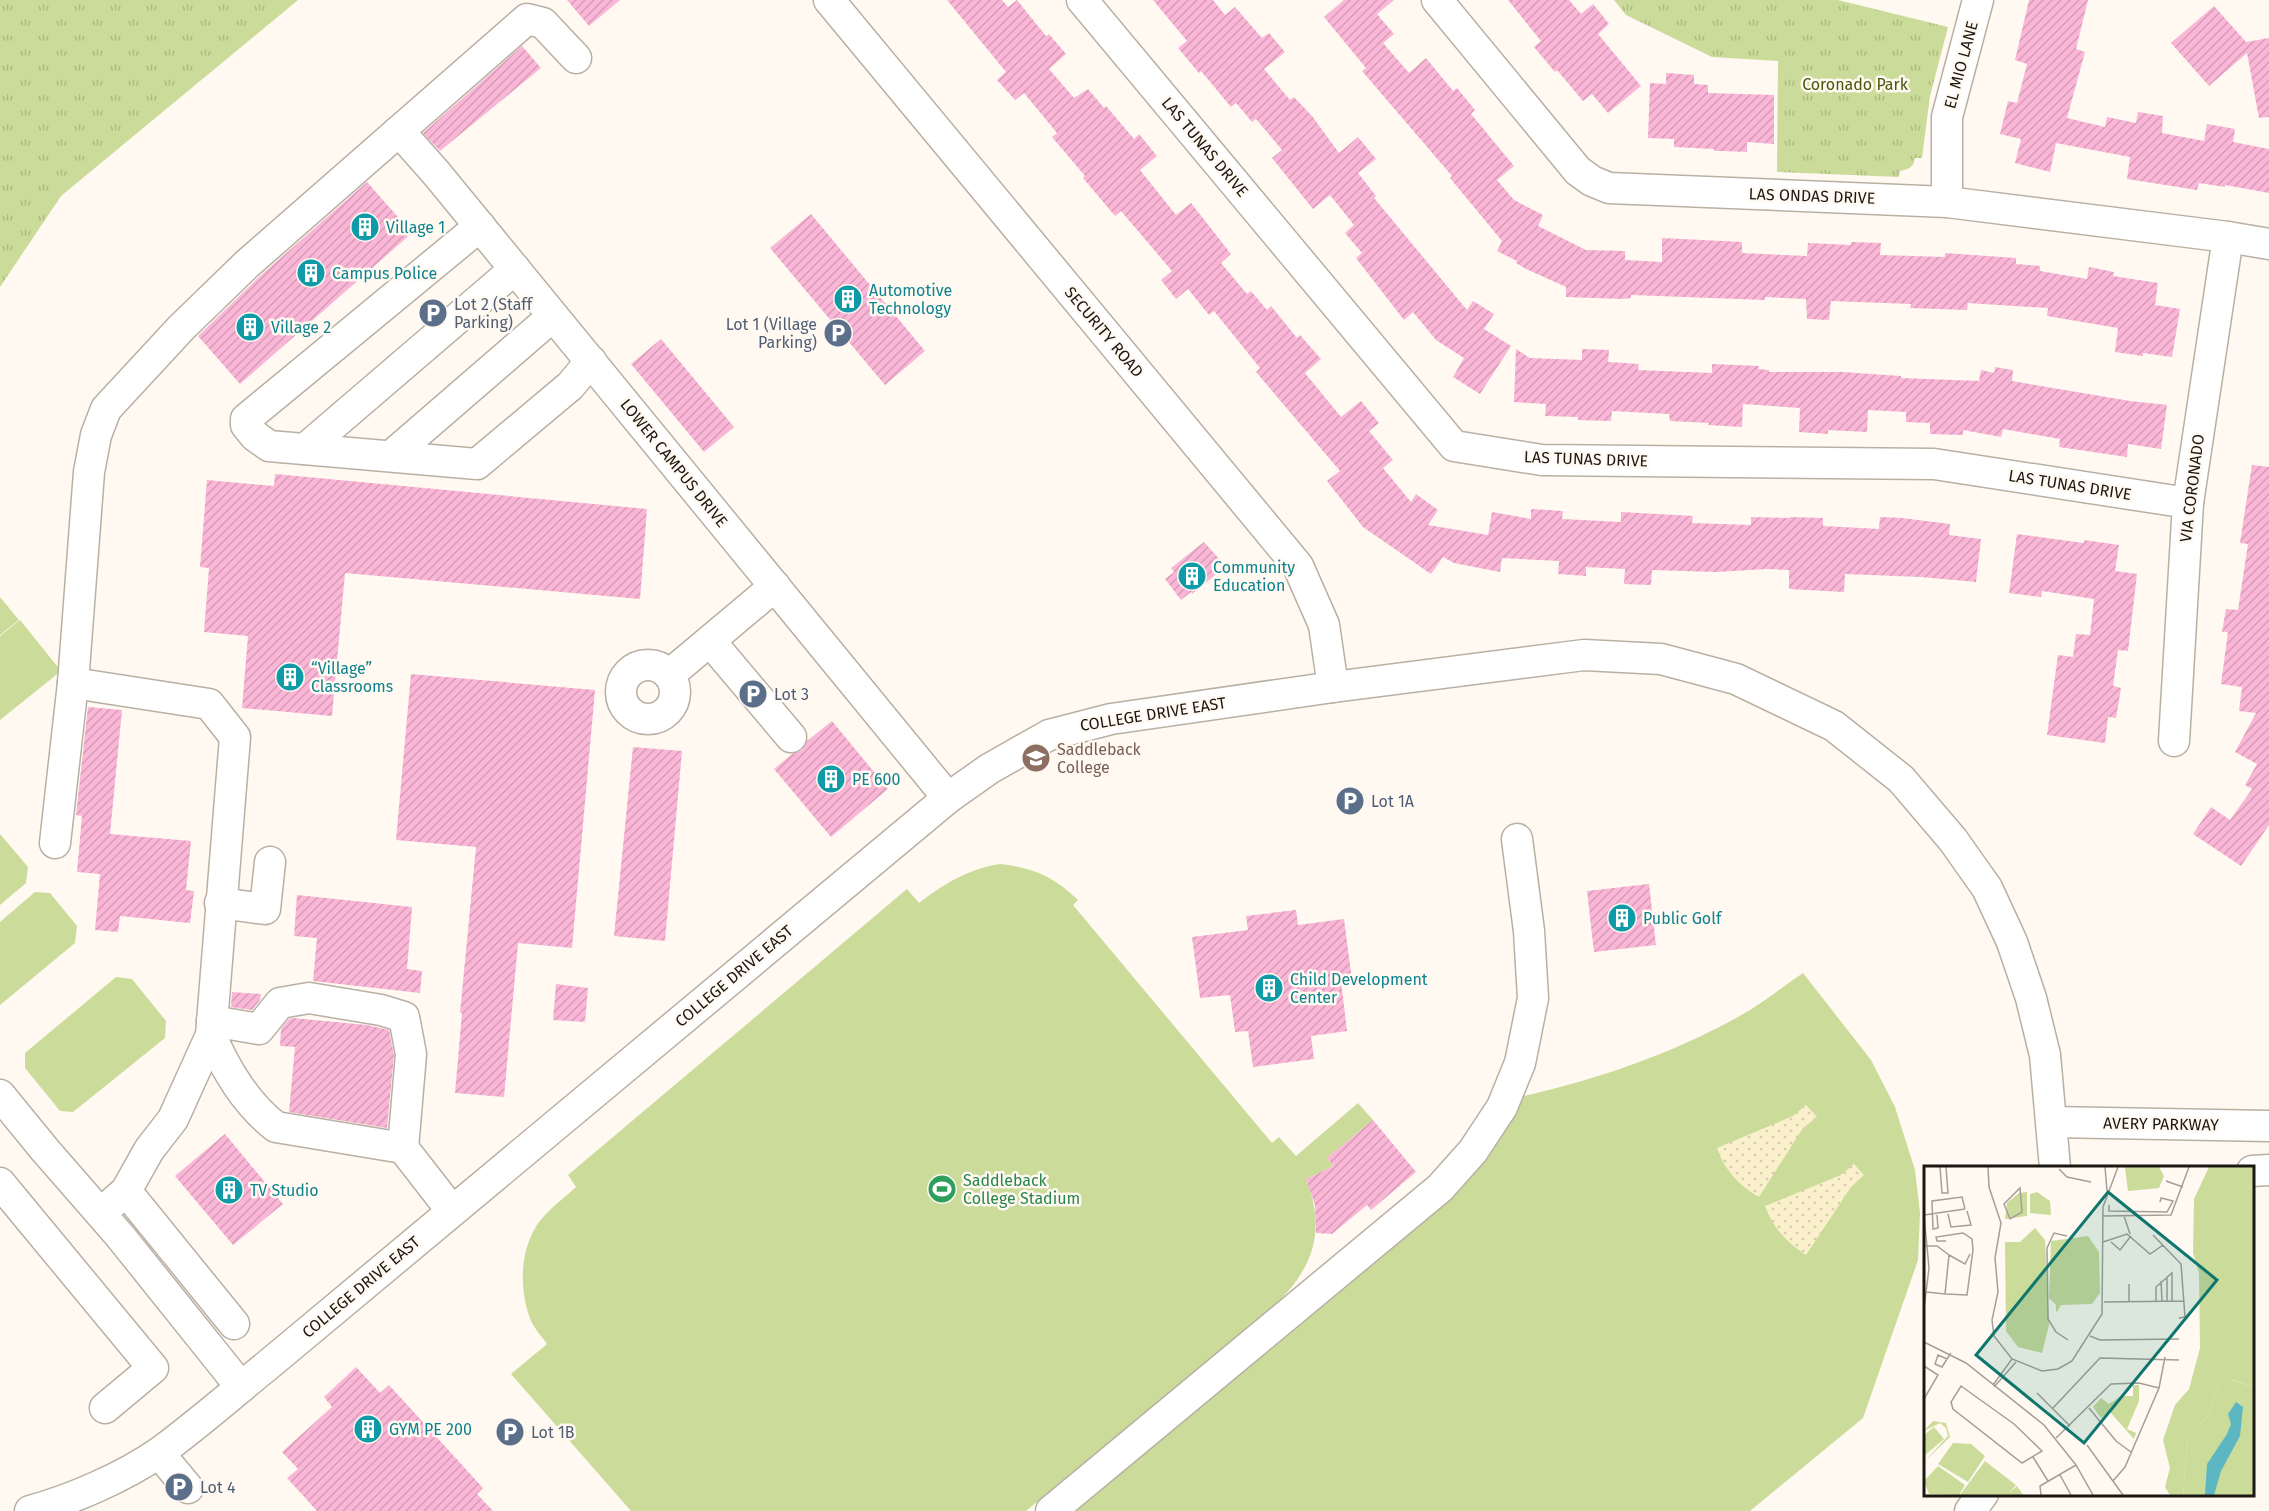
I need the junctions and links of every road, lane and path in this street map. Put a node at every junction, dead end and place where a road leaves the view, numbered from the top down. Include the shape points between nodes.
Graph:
1 (829, 0) edge
2 (1082, 0) edge
3 (1437, 0) edge
4 (1978, 0) edge
5 (576, 58) dead end
6 (399, 131) junction
7 (1947, 202) junction
8 (480, 226) junction
9 (2228, 237) junction
10 (2269, 244) edge
11 (515, 269) junction
12 (554, 316) junction
13 (591, 361) junction
14 (305, 449) junction
15 (391, 456) junction
16 (2188, 503) junction
17 (775, 586) junction
18 (710, 641) junction
19 (669, 675) dead end
20 (73, 683) junction
21 (1333, 687) junction
22 (791, 737) dead end
23 (2174, 741) dead end
24 (948, 798) junction
25 (1517, 839) dead end
26 (55, 843) dead end
27 (270, 862) dead end
28 (220, 903) junction
29 (211, 1028) junction
30 (0, 1095) edge
31 (2052, 1122) junction
32 (2269, 1126) edge
33 (403, 1148) junction
34 (2055, 1166) edge
35 (2269, 1170) edge
36 (2254, 1171) edge
37 (0, 1183) edge
38 (126, 1191) junction
39 (452, 1210) junction
40 (101, 1213) junction
41 (234, 1324) dead end
42 (241, 1387) junction
43 (105, 1408) dead end
44 (159, 1453) junction
45 (188, 1488) dead end
46 (1981, 1496) edge
47 (30, 1511) edge
48 (1051, 1511) edge
49 (1970, 1511) edge

1 - 21 street, SECURITY ROAD via 1298,566 1324,625
2 - 16 street, LAS TUNAS DRIVE via 1454,446 1542,460 1934,464
3 - 7 street, LAS ONDAS DRIVE via 1564,156 1578,171 1608,188
4 - 7 street, EL MIO LANE via 1947,117
5 - 6 street via 543,23 527,19
6 - 8 street, LOWER CAMPUS DRIVE
6 - 20 street via 247,264 106,409 89,472
7 - 9 street, LAS ONDAS DRIVE
8 - 11 street, LOWER CAMPUS DRIVE
8 - 14 street via 246,419 246,426 269,446
9 - 10 street, LAS ONDAS DRIVE
9 - 16 street, VIA CORONADO
11 - 12 street, LOWER CAMPUS DRIVE
11 - 14 street
12 - 13 street, LOWER CAMPUS DRIVE
12 - 15 street
13 - 15 street via 570,386 477,464
13 - 17 street, LOWER CAMPUS DRIVE
14 - 15 street
16 - 23 street, VIA CORONADO
17 - 18 street
17 - 24 street, LOWER CAMPUS DRIVE
18 - 19 street
18 - 22 street
20 - 26 street
20 - 28 street via 209,704 235,737
21 - 24 street, COLLEGE DRIVE EAST via 1069,728 989,769
21 - 31 street, COLLEGE DRIVE EAST via 1584,655 1661,659 1736,679 1834,726 1901,779 1953,840 1987,888 2012,942 2031,998 2045,1055
24 - 39 street, COLLEGE DRIVE EAST
25 - 48 street via 1533,998 1520,1063 1502,1107 1473,1151 1440,1188
27 - 28 street via 265,909
28 - 29 street
29 - 33 street via 222,1062 265,1119 276,1127
29 - 33 street via 259,1029 280,1003 309,998 404,1017 411,1054
29 - 38 street via 173,1119 149,1150
30 - 40 street
31 - 32 street, AVERY PARKWAY
31 - 34 street, COLLEGE DRIVE EAST
33 - 39 street
35 - 36 street
37 - 43 street via 153,1368
38 - 40 street
38 - 41 street
39 - 42 street, COLLEGE DRIVE EAST
40 - 42 street
42 - 44 street, COLLEGE DRIVE EAST
44 - 45 street
44 - 47 street, COLLEGE DRIVE EAST via 100,1485
46 - 49 street

